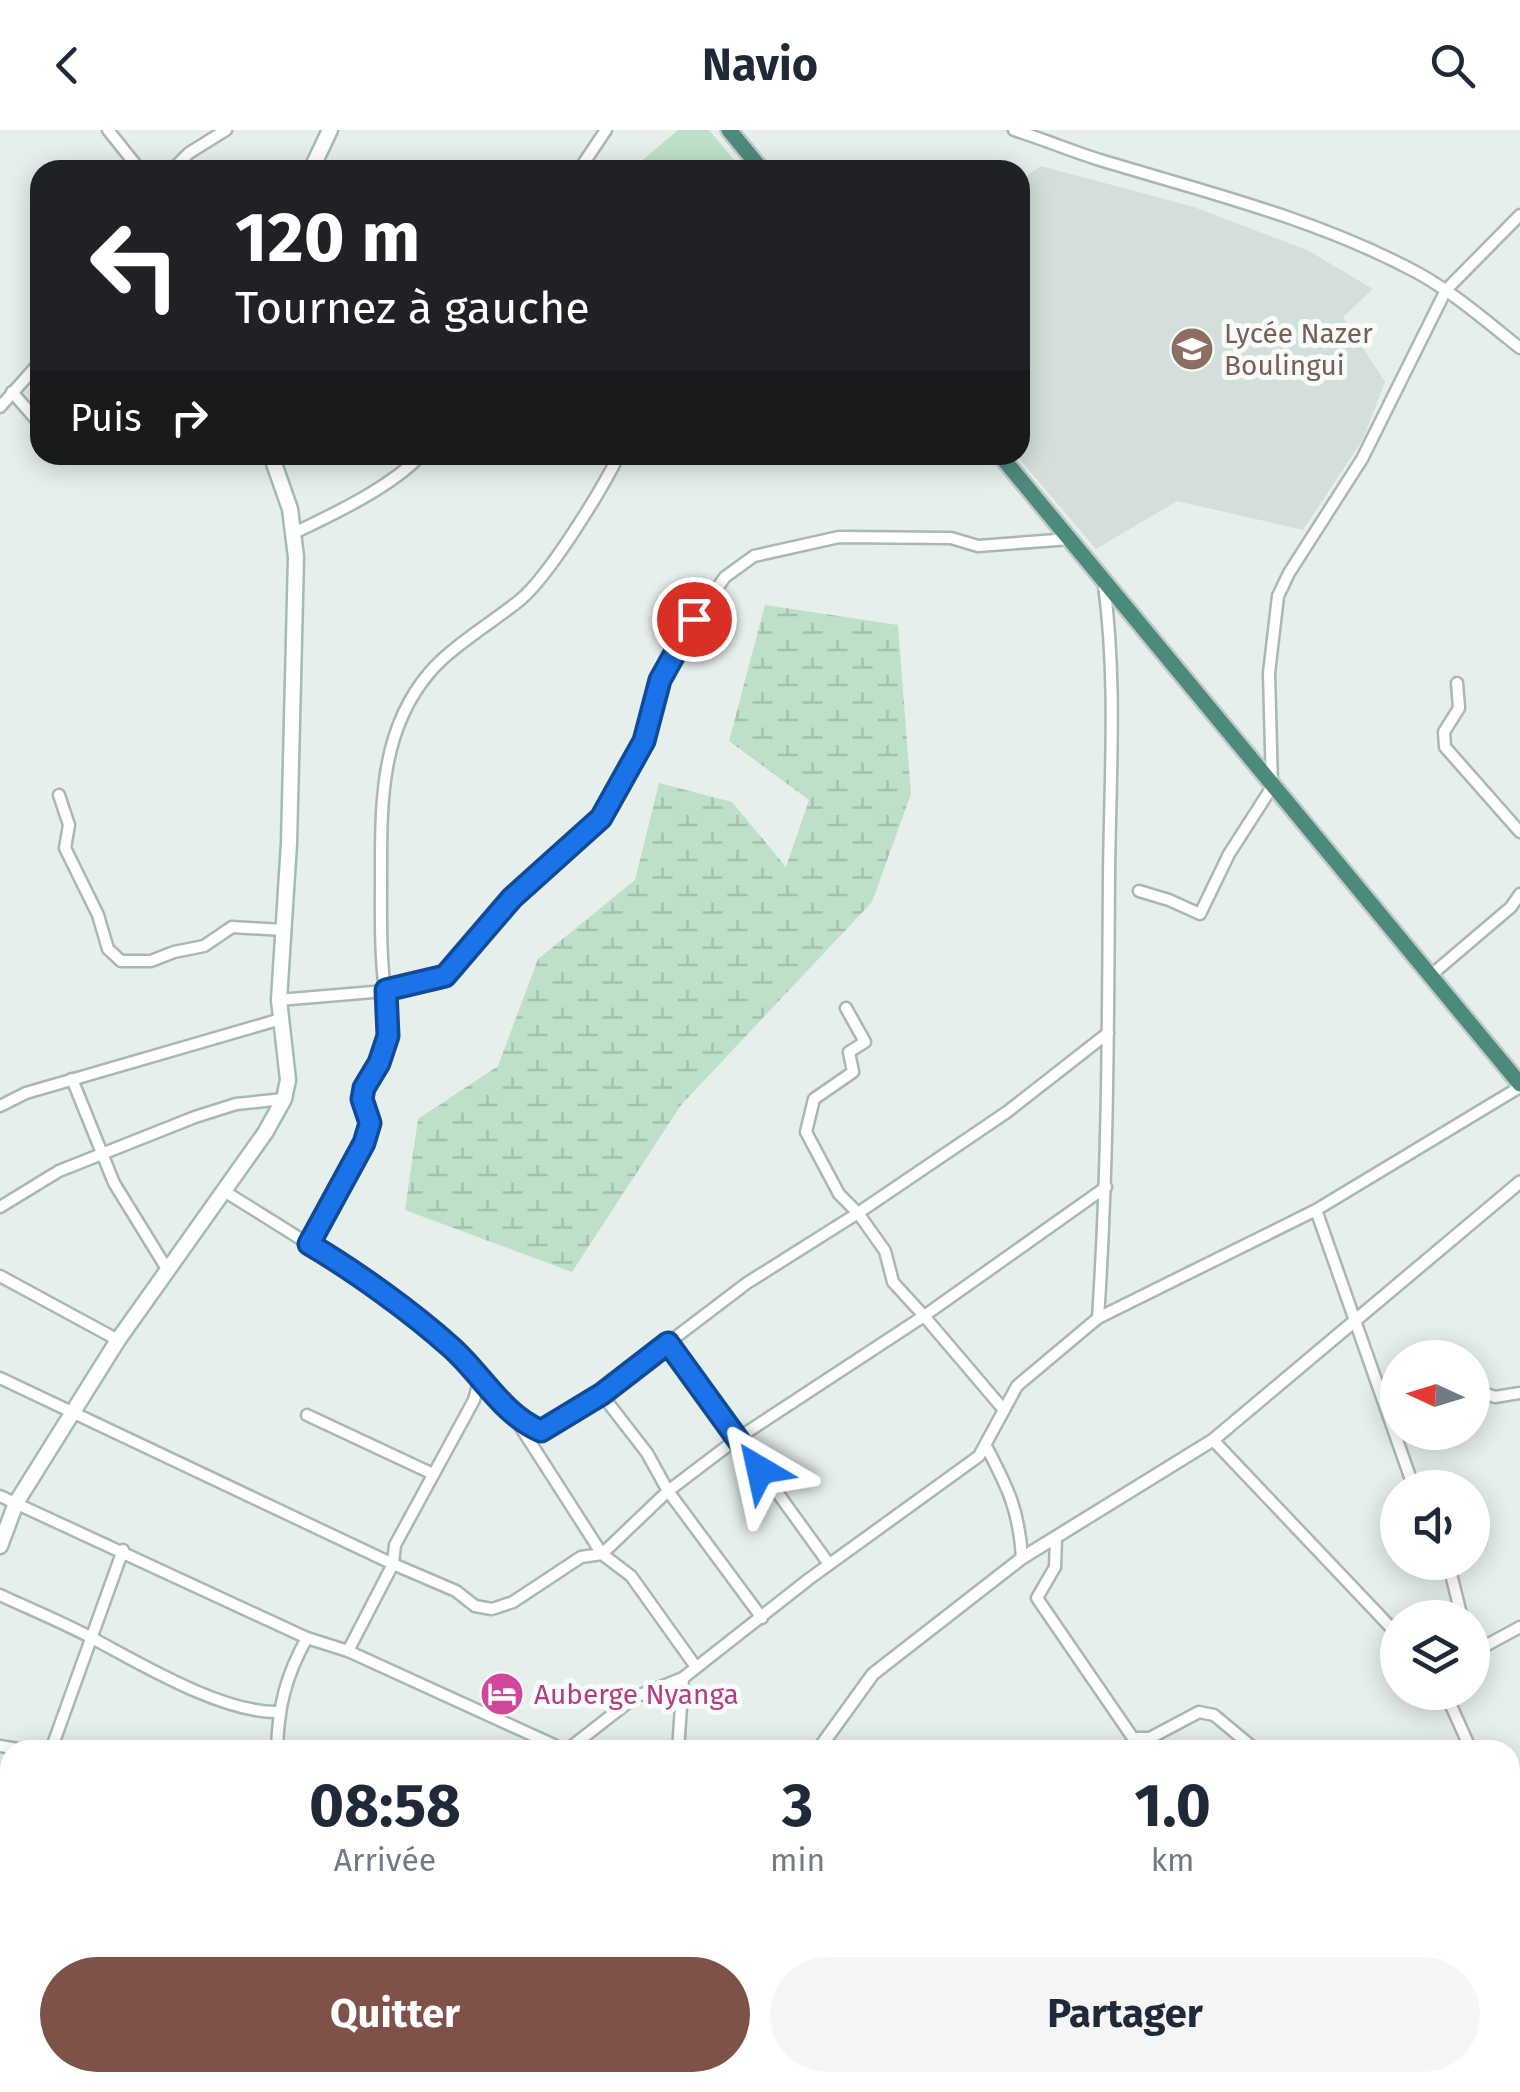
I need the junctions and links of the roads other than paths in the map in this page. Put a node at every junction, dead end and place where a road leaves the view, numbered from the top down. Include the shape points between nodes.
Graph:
1 (108, 130) edge
2 (226, 130) edge
3 (330, 130) edge
4 (606, 130) edge
5 (728, 130) edge
6 (1014, 130) edge
7 (132, 160) edge
8 (183, 160) edge
9 (316, 160) edge
10 (586, 160) edge
11 (754, 160) edge
12 (1520, 216) edge
13 (1446, 290) junction
14 (1520, 348) edge
15 (30, 373) edge
16 (12, 392) junction
17 (0, 406) edge
18 (30, 413) edge
19 (275, 465) edge
20 (406, 465) edge
21 (612, 465) edge
22 (1008, 465) edge
23 (294, 532) junction
24 (1071, 539) junction
25 (1103, 576) junction
26 (1457, 682) dead end
27 (1272, 787) junction
28 (59, 796) dead end
29 (1520, 832) edge
30 (1139, 892) dead end
31 (1520, 894) edge
32 (283, 930) junction
33 (1430, 976) junction
34 (386, 990) junction
35 (279, 1000) junction
36 (846, 1008) dead end
37 (281, 1019) junction
38 (1108, 1033) junction
39 (72, 1079) junction
40 (1520, 1086) edge
41 (284, 1099) junction
42 (0, 1106) edge
43 (100, 1154) junction
44 (1520, 1182) edge
45 (1106, 1187) junction
46 (224, 1191) junction
47 (0, 1207) edge
48 (1316, 1210) junction
49 (858, 1213) junction
50 (309, 1244) junction
51 (168, 1269) junction
52 (0, 1276) edge
53 (924, 1316) junction
54 (1098, 1318) junction
55 (1354, 1323) junction
56 (118, 1340) junction
57 (668, 1343) junction
58 (0, 1378) edge
59 (480, 1378) junction
60 (1380, 1386) edge
61 (1520, 1393) edge
62 (602, 1394) junction
63 (1490, 1395) edge
64 (509, 1409) junction
65 (1004, 1410) junction
66 (73, 1411) junction
67 (307, 1415) dead end
68 (738, 1438) junction
69 (1213, 1440) junction
70 (986, 1446) junction
71 (434, 1474) junction
72 (668, 1491) junction
73 (0, 1496) edge
74 (16, 1503) junction
75 (1056, 1538) junction
76 (0, 1546) edge
77 (123, 1550) junction
78 (602, 1554) junction
79 (1022, 1558) junction
80 (393, 1564) junction
81 (829, 1564) junction
82 (0, 1595) edge
83 (1380, 1616) edge
84 (762, 1618) junction
85 (1520, 1627) edge
86 (94, 1638) junction
87 (307, 1638) junction
88 (1490, 1642) edge
89 (348, 1651) junction
90 (696, 1667) junction
91 (684, 1678) junction
92 (1453, 1710) edge
93 (278, 1712) junction
94 (56, 1740) edge
95 (278, 1740) edge
96 (544, 1740) edge
97 (579, 1740) edge
98 (679, 1740) edge
99 (825, 1740) edge
100 (1244, 1740) edge
101 (1465, 1740) edge

1 - 7 street
2 - 8 street
3 - 9 main road
4 - 10 street
5 - 11 highway
6 - 13 street via 1275,213
12 - 13 street
13 - 14 street
13 - 27 street via 1362,459 1278,596 1269,673
15 - 16 street
16 - 17 street
16 - 18 street
19 - 23 main road
20 - 23 street
21 - 34 street via 524,597 430,672 399,722 386,762 380,830
22 - 24 highway
23 - 32 main road
24 - 25 highway
24 - 34 street via 978,546 951,538 839,537 754,556 725,577 680,640 660,680 644,741 601,818 512,898 445,976
25 - 27 highway
25 - 38 street via 1113,727
26 - 29 street via 1459,708 1444,732 1444,747
27 - 30 street via 1200,914
27 - 33 highway
28 - 32 street via 70,825 65,848 108,949 121,962 204,946 232,927
31 - 33 street
32 - 35 main road
33 - 40 highway
34 - 35 street
34 - 50 street via 388,1036 364,1088 370,1123 364,1143
35 - 37 main road
36 - 49 street via 865,1042 849,1052 854,1072 814,1099 806,1132 839,1194
37 - 39 street
37 - 41 main road
38 - 45 street
38 - 49 street via 1007,1112
39 - 42 street
39 - 43 street
40 - 48 street
41 - 43 street via 236,1104
41 - 46 main road
43 - 47 street via 59,1170
43 - 51 street
44 - 55 street
45 - 53 street
45 - 54 street
46 - 50 street
46 - 51 main road
48 - 54 street
48 - 55 street
49 - 53 street via 884,1251 893,1282
49 - 57 street
50 - 59 street via 453,1348
51 - 56 main road
52 - 56 street
53 - 65 street
53 - 68 street
54 - 65 street via 1017,1386
55 - 60 street
55 - 69 street
56 - 66 main road
57 - 62 street
57 - 68 street
58 - 66 street
59 - 64 street
59 - 71 street
61 - 63 street
62 - 64 street via 541,1431
62 - 72 street
64 - 78 street
65 - 70 street
66 - 74 main road
66 - 80 street
67 - 71 street
68 - 72 street
68 - 81 street
69 - 75 street
69 - 83 street
70 - 79 street via 1011,1492
70 - 81 street
71 - 80 street via 394,1544
72 - 78 street
72 - 84 street
73 - 74 street
74 - 76 main road
74 - 77 street
75 - 79 street
75 - 100 street via 1056,1567 1036,1598 1133,1738 1150,1738 1198,1712 1214,1715
77 - 86 street
77 - 87 street
78 - 80 street via 581,1557 492,1609
78 - 90 street via 631,1576
79 - 99 street via 873,1674
80 - 89 street
81 - 84 street
82 - 86 street
84 - 90 street
85 - 88 street
86 - 93 street via 123,1658 230,1703
86 - 94 street
87 - 89 street
87 - 93 street
89 - 96 street
90 - 91 street
91 - 97 street via 634,1697
91 - 98 street
92 - 101 street
93 - 95 street

